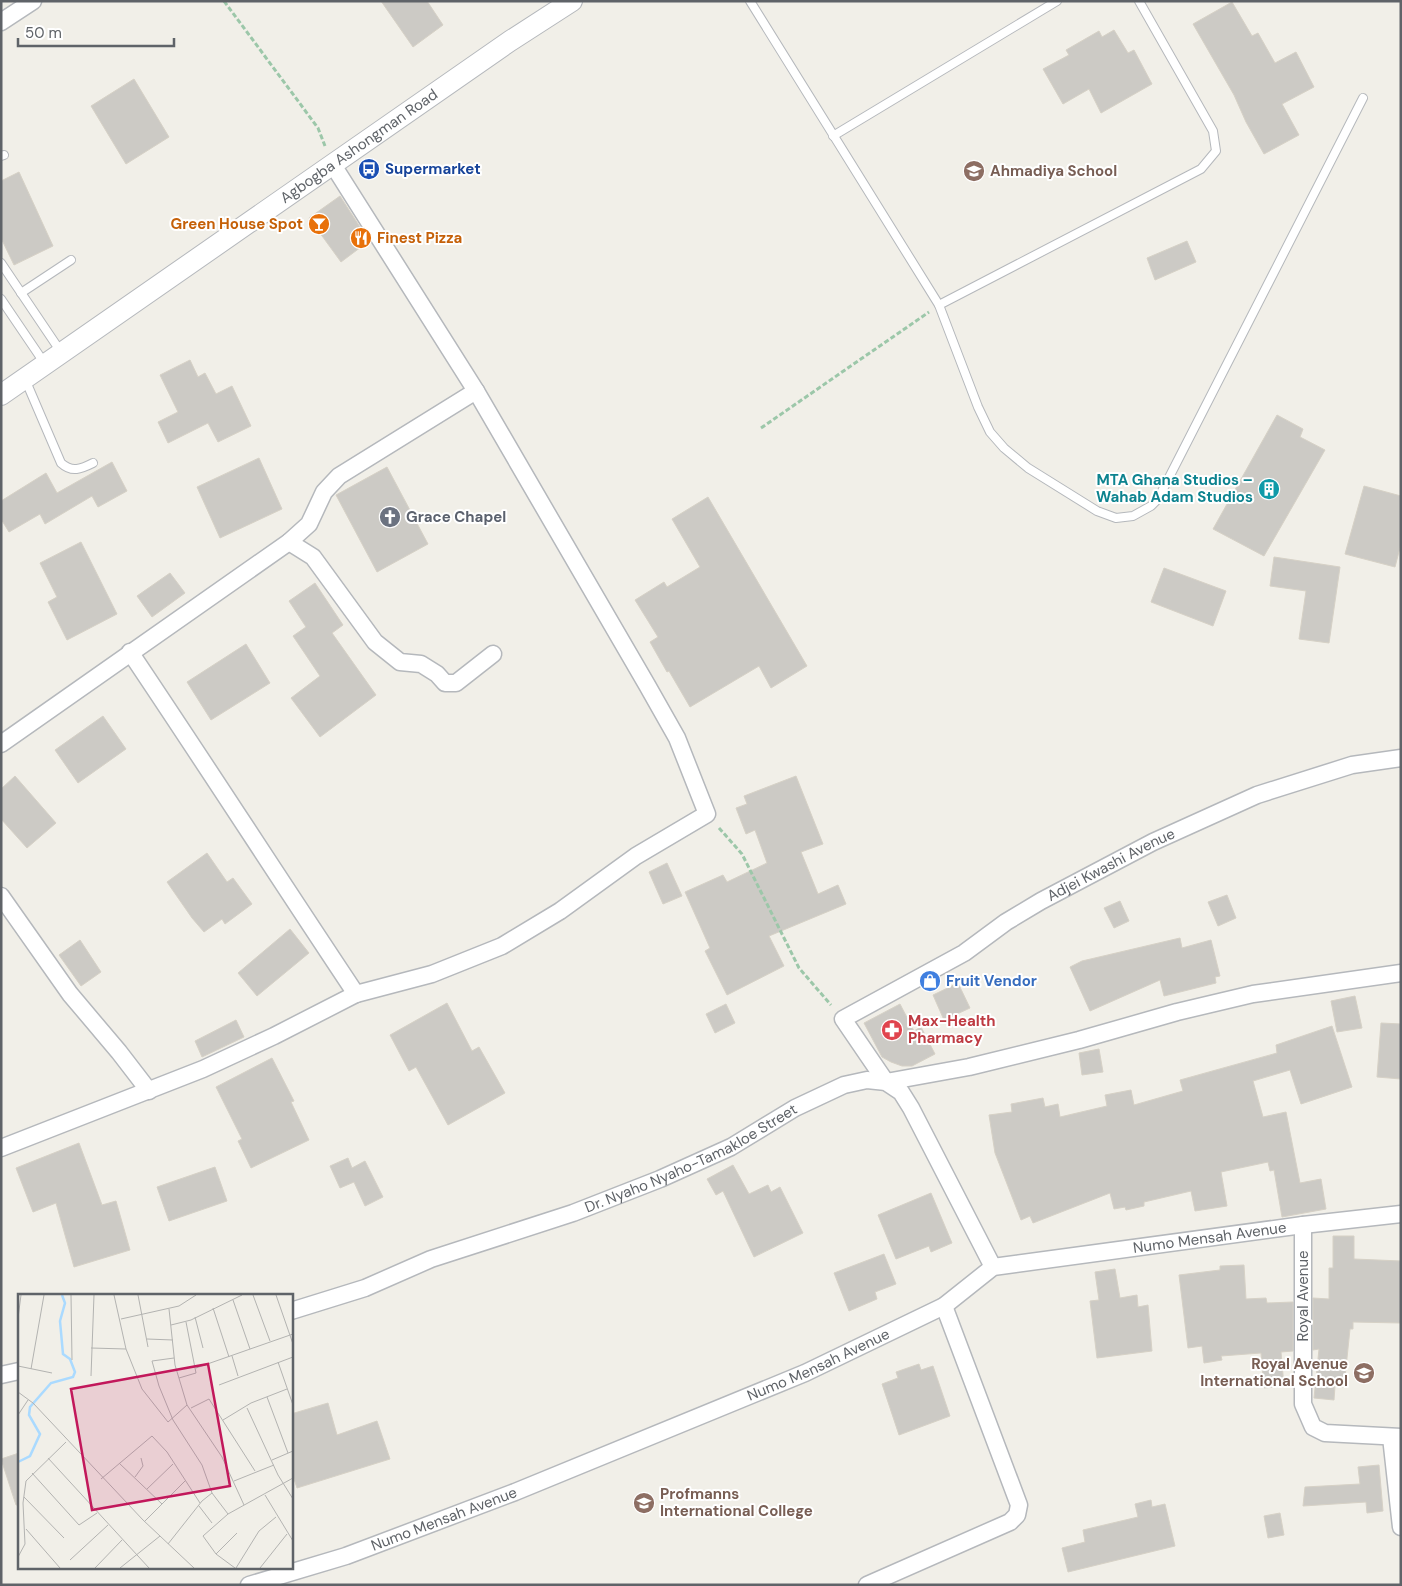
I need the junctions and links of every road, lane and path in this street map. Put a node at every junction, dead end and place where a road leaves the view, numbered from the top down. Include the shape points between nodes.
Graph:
1 (33, 1) edge
2 (224, 1) edge
3 (572, 1) edge
4 (750, 1) edge
5 (1057, 1) edge
6 (1139, 1) edge
7 (1, 22) edge
8 (1364, 98) dead end
9 (833, 136) junction
10 (333, 165) junction
11 (71, 260) dead end
12 (1, 263) edge
13 (21, 293) junction
14 (1, 299) edge
15 (938, 305) junction
16 (62, 353) junction
17 (45, 365) junction
18 (25, 379) junction
19 (476, 392) junction
20 (1, 395) edge
21 (761, 428) dead end
22 (93, 464) dead end
23 (288, 542) junction
24 (130, 652) junction
25 (493, 654) dead end
26 (1, 744) edge
27 (1401, 758) edge
28 (707, 814) junction
29 (1, 896) edge
30 (1401, 973) edge
31 (356, 994) junction
32 (843, 1019) junction
33 (886, 1082) junction
34 (148, 1091) junction
35 (1, 1148) edge
36 (1401, 1214) edge
37 (1303, 1225) junction
38 (993, 1267) junction
39 (944, 1306) junction
40 (292, 1311) edge
41 (18, 1371) edge
42 (1, 1375) edge
43 (1396, 1437) edge
44 (1401, 1526) edge
45 (249, 1585) edge
46 (866, 1585) edge

1 - 7 street
2 - 10 path via 318,128
3 - 10 street, Agbogba Ashongman Road
4 - 9 lane
5 - 9 lane
6 - 15 lane via 1213,131 1216,151 1201,169
8 - 15 lane via 1158,499 1133,516 1116,518 1097,511 1028,468 999,443 978,407
9 - 15 lane
10 - 16 street, Agbogba Ashongman Road
10 - 19 street
11 - 13 lane
12 - 13 lane
13 - 16 lane
14 - 17 lane
15 - 21 path
16 - 17 street, Agbogba Ashongman Road
17 - 18 street, Agbogba Ashongman Road
18 - 20 street, Agbogba Ashongman Road
18 - 22 lane via 61,463 74,470
19 - 23 street via 339,476 324,492 309,524
19 - 28 street via 677,738
23 - 24 street
23 - 25 street via 313,557 375,642 400,662 421,664 444,683 456,684
24 - 26 street
24 - 31 street
27 - 32 street, Adjei Kwashi Avenue via 1352,765 1257,795 1153,842 1041,901 964,953
28 - 31 street via 636,856 560,911 502,946 432,974
28 - 32 path via 742,854 799,968
29 - 34 street via 70,994
30 - 33 street, Dr. Nyaho Nyaho-Tamakloe Street via 1253,994 969,1067
31 - 34 street via 274,1036
32 - 33 street
33 - 38 street via 900,1092 911,1108
33 - 40 street, Dr. Nyaho Nyaho-Tamakloe Street via 867,1080 844,1085 795,1108 731,1147 660,1179 573,1214 430,1259 364,1288
34 - 35 street
36 - 37 street, Numo Mensah Avenue
37 - 38 street, Numo Mensah Avenue
37 - 43 street, Royal Avenue via 1303,1404 1313,1427 1325,1433
38 - 39 street, Numo Mensah Avenue
39 - 45 street, Numo Mensah Avenue via 805,1372 515,1492 346,1556
39 - 46 street via 1019,1505 1017,1515 1010,1522
41 - 42 street
43 - 44 street

